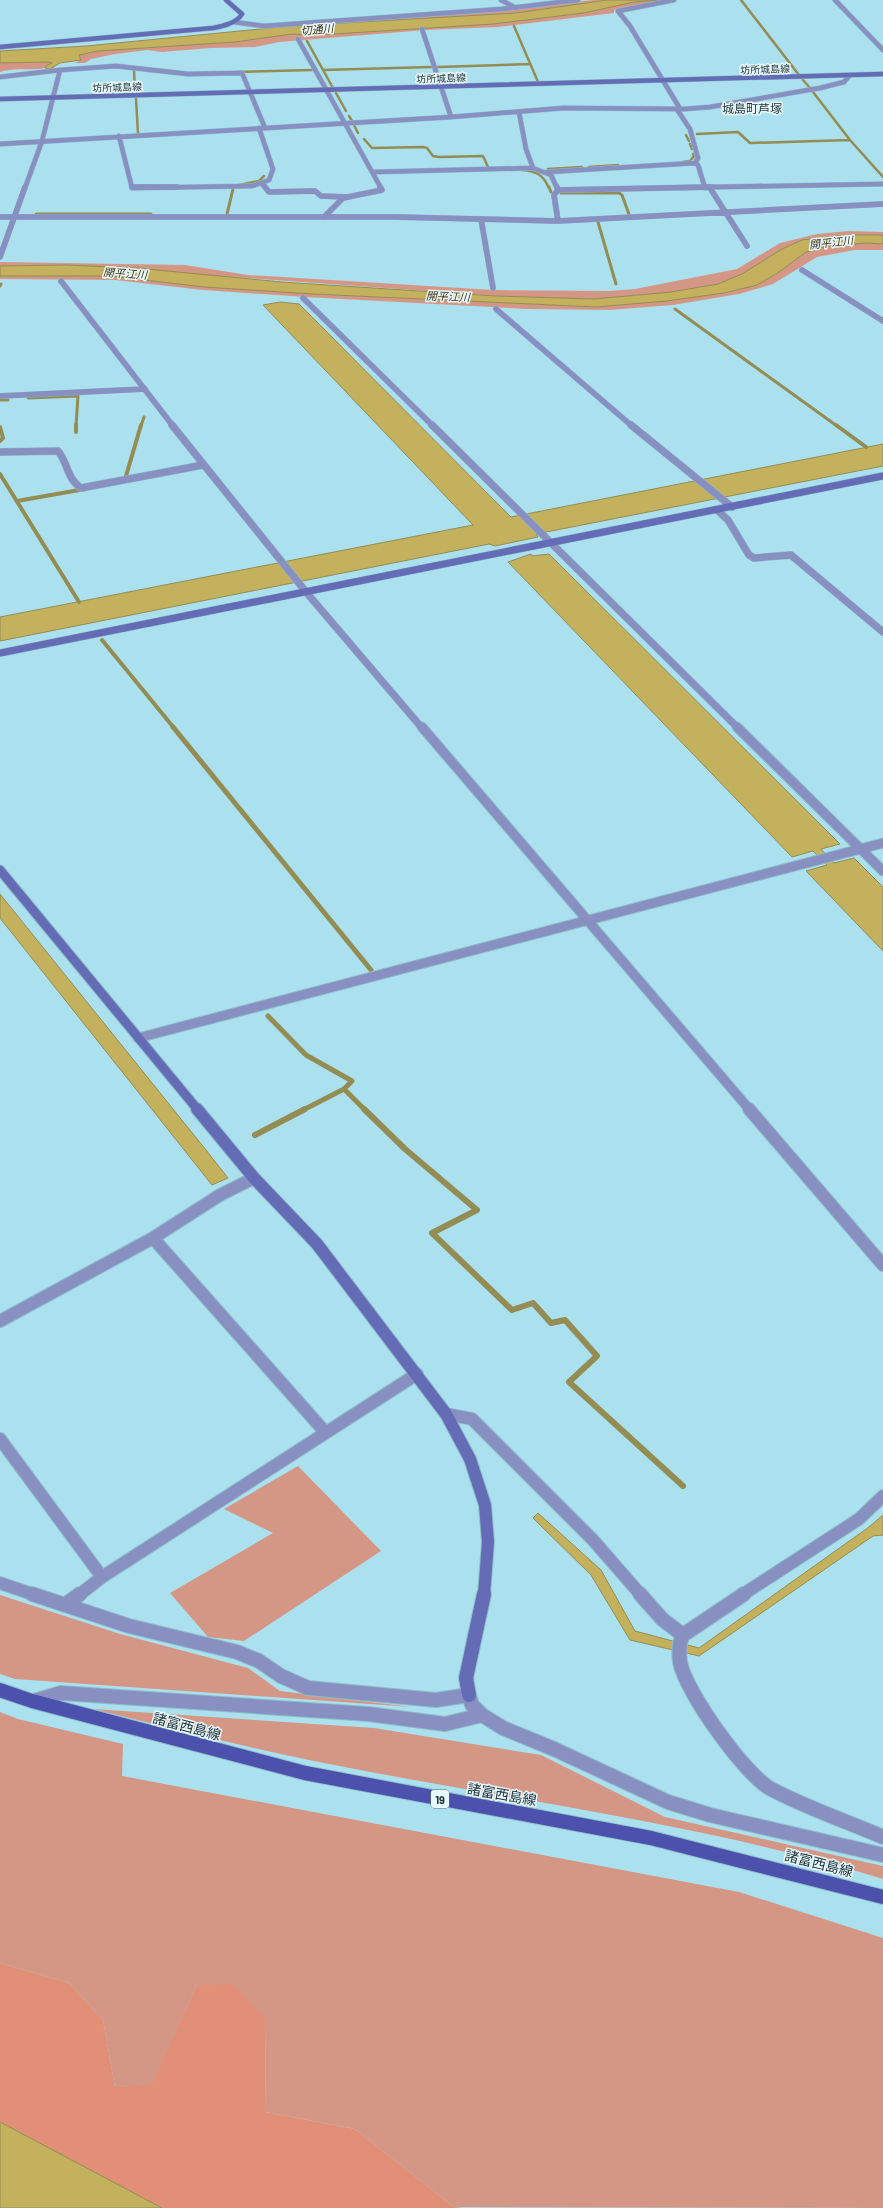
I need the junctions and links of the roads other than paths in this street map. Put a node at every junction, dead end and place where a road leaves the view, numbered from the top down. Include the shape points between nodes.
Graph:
1 (226, 0) edge
2 (502, 0) edge
3 (578, 0) edge
4 (674, 0) edge
5 (835, 0) edge
6 (516, 8) junction
7 (234, 22) junction
8 (422, 29) dead end
9 (298, 39) dead end
10 (0, 47) edge
11 (883, 50) edge
12 (60, 70) junction
13 (883, 74) edge
14 (849, 76) junction
15 (0, 77) edge
16 (663, 81) junction
17 (441, 87) junction
18 (328, 90) junction
19 (250, 92) junction
20 (53, 98) junction
21 (0, 99) edge
22 (678, 109) junction
23 (519, 112) junction
24 (451, 117) junction
25 (347, 123) junction
26 (262, 128) junction
27 (119, 136) junction
28 (42, 141) junction
29 (0, 144) edge
30 (695, 163) junction
31 (532, 168) junction
32 (374, 172) junction
33 (547, 172) junction
34 (262, 184) junction
35 (883, 184) edge
36 (707, 188) junction
37 (558, 190) junction
38 (346, 197) junction
39 (883, 204) edge
40 (727, 213) junction
41 (15, 216) junction
42 (0, 217) edge
43 (324, 217) junction
44 (481, 219) junction
45 (558, 221) junction
46 (747, 246) dead end
47 (0, 257) edge
48 (802, 270) dead end
49 (62, 281) dead end
50 (492, 288) dead end
51 (303, 298) dead end
52 (496, 309) dead end
53 (883, 321) edge
54 (145, 389) junction
55 (0, 396) edge
56 (0, 452) edge
57 (203, 465) junction
58 (883, 476) edge
59 (732, 507) junction
60 (717, 510) junction
61 (551, 543) junction
62 (306, 592) junction
63 (883, 632) edge
64 (0, 653) edge
65 (883, 843) edge
66 (860, 849) junction
67 (0, 870) edge
68 (883, 871) edge
69 (588, 920) junction
70 (138, 1038) junction
71 (254, 1178) junction
72 (153, 1238) junction
73 (883, 1264) edge
74 (0, 1321) edge
75 (417, 1374) junction
76 (446, 1414) junction
77 (325, 1432) junction
78 (0, 1439) edge
79 (883, 1496) edge
80 (102, 1577) junction
81 (0, 1583) edge
82 (66, 1604) junction
83 (681, 1643) junction
84 (0, 1690) edge
85 (469, 1695) junction
86 (32, 1701) junction
87 (482, 1715) junction
88 (883, 1837) edge
89 (883, 1855) edge
90 (883, 1897) edge

1 - 7 street via 242,14
2 - 6 street
3 - 6 street
4 - 16 street via 618,11
5 - 11 street
6 - 7 street via 264,26
7 - 10 street via 187,32
8 - 17 street
9 - 18 street
12 - 15 street
12 - 19 street via 116,66 188,74 242,73
12 - 20 street
13 - 14 street, 坊所城島線
14 - 16 street, 坊所城島線
14 - 22 street via 844,82 820,88
16 - 17 street, 坊所城島線
16 - 22 street
17 - 18 street, 坊所城島線
17 - 24 street
18 - 19 street, 坊所城島線
18 - 25 street
19 - 20 street, 坊所城島線
19 - 26 street
20 - 21 street, 坊所城島線
20 - 28 street
22 - 23 street via 576,108
22 - 30 street via 690,130 696,148 698,158
23 - 24 street
23 - 31 street
24 - 25 street
25 - 26 street
25 - 32 street
26 - 27 street
26 - 34 street via 272,169 272,174
27 - 28 street
27 - 34 street via 127,178 132,188 234,187
28 - 29 street
28 - 41 street
30 - 33 street
30 - 36 street
31 - 32 street
31 - 33 street
32 - 38 street via 382,190
33 - 37 street via 555,181
34 - 38 street via 269,192 311,190 320,196
35 - 36 street
36 - 37 street
36 - 40 street
37 - 45 street via 554,195
38 - 43 street
39 - 40 street
40 - 45 street
40 - 46 street
41 - 42 street
41 - 43 street
41 - 47 street
43 - 44 street
44 - 45 street
44 - 50 street
48 - 53 street
49 - 54 street
51 - 61 street
52 - 59 street via 611,409
54 - 55 street
54 - 57 street
56 - 57 street via 58,452 69,475 81,488
57 - 62 street
58 - 59 street
59 - 60 street
60 - 61 street
60 - 63 street via 728,520 749,555 754,558 791,555
61 - 62 street
61 - 66 street
62 - 64 street
62 - 69 street
65 - 66 street
66 - 68 street
66 - 69 street
67 - 70 street
69 - 70 street
69 - 73 street
70 - 71 street
71 - 72 street via 220,1195
71 - 75 street via 317,1244
72 - 74 street
72 - 77 street
75 - 76 street
75 - 77 street
76 - 83 street via 472,1419 593,1540
76 - 85 street via 470,1459 485,1505 488,1542 484,1595 466,1678
77 - 80 street
78 - 80 street
79 - 83 street via 859,1519 775,1572
80 - 82 street
81 - 82 street
82 - 85 street via 129,1626 237,1652 260,1661 281,1676 308,1688 436,1700
83 - 88 street via 680,1662 693,1694 745,1766 770,1788
84 - 86 main road, 諸富西島線 / 19
85 - 87 street via 472,1705
86 - 87 street via 61,1693 368,1714 445,1724
86 - 90 main road, 諸富西島線 / 19 via 305,1773 651,1838
87 - 89 street via 502,1728 668,1802 710,1815

